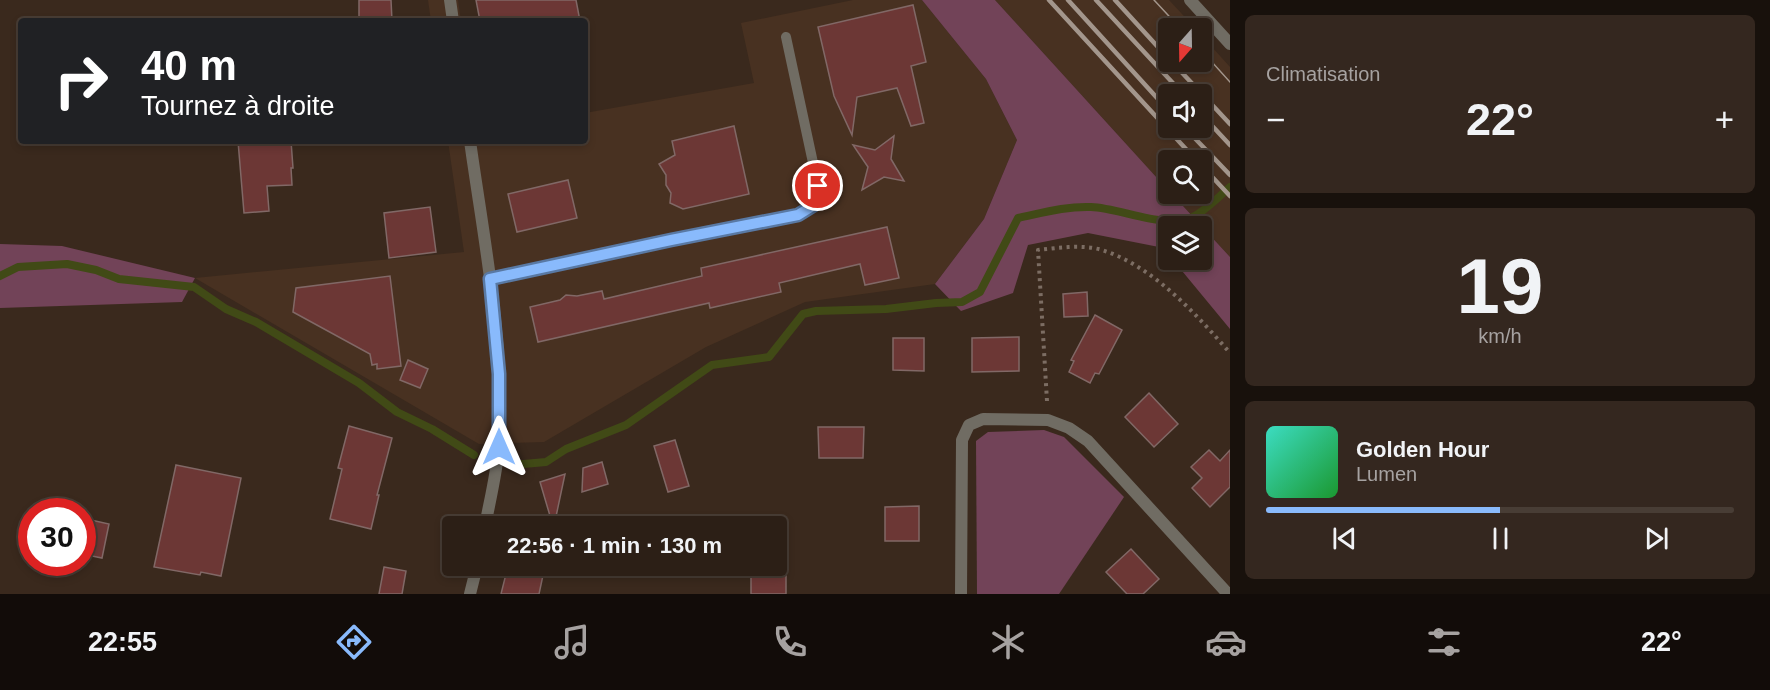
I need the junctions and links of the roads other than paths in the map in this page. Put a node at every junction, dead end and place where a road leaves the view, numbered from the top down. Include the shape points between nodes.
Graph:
1 (450, 0) edge
2 (1190, 0) edge
3 (453, 18) edge
4 (786, 38) dead end
5 (1230, 44) edge
6 (470, 144) edge
7 (490, 279) junction
8 (487, 516) edge
9 (474, 576) edge
10 (470, 594) edge
11 (961, 594) edge
12 (1228, 594) edge

1 - 3 street
2 - 5 street
4 - 7 lane via 818,186 814,205 798,215
6 - 7 street
7 - 8 street via 499,374 499,447
9 - 10 street
11 - 12 street via 962,440 969,425 983,419 1048,420 1088,441

